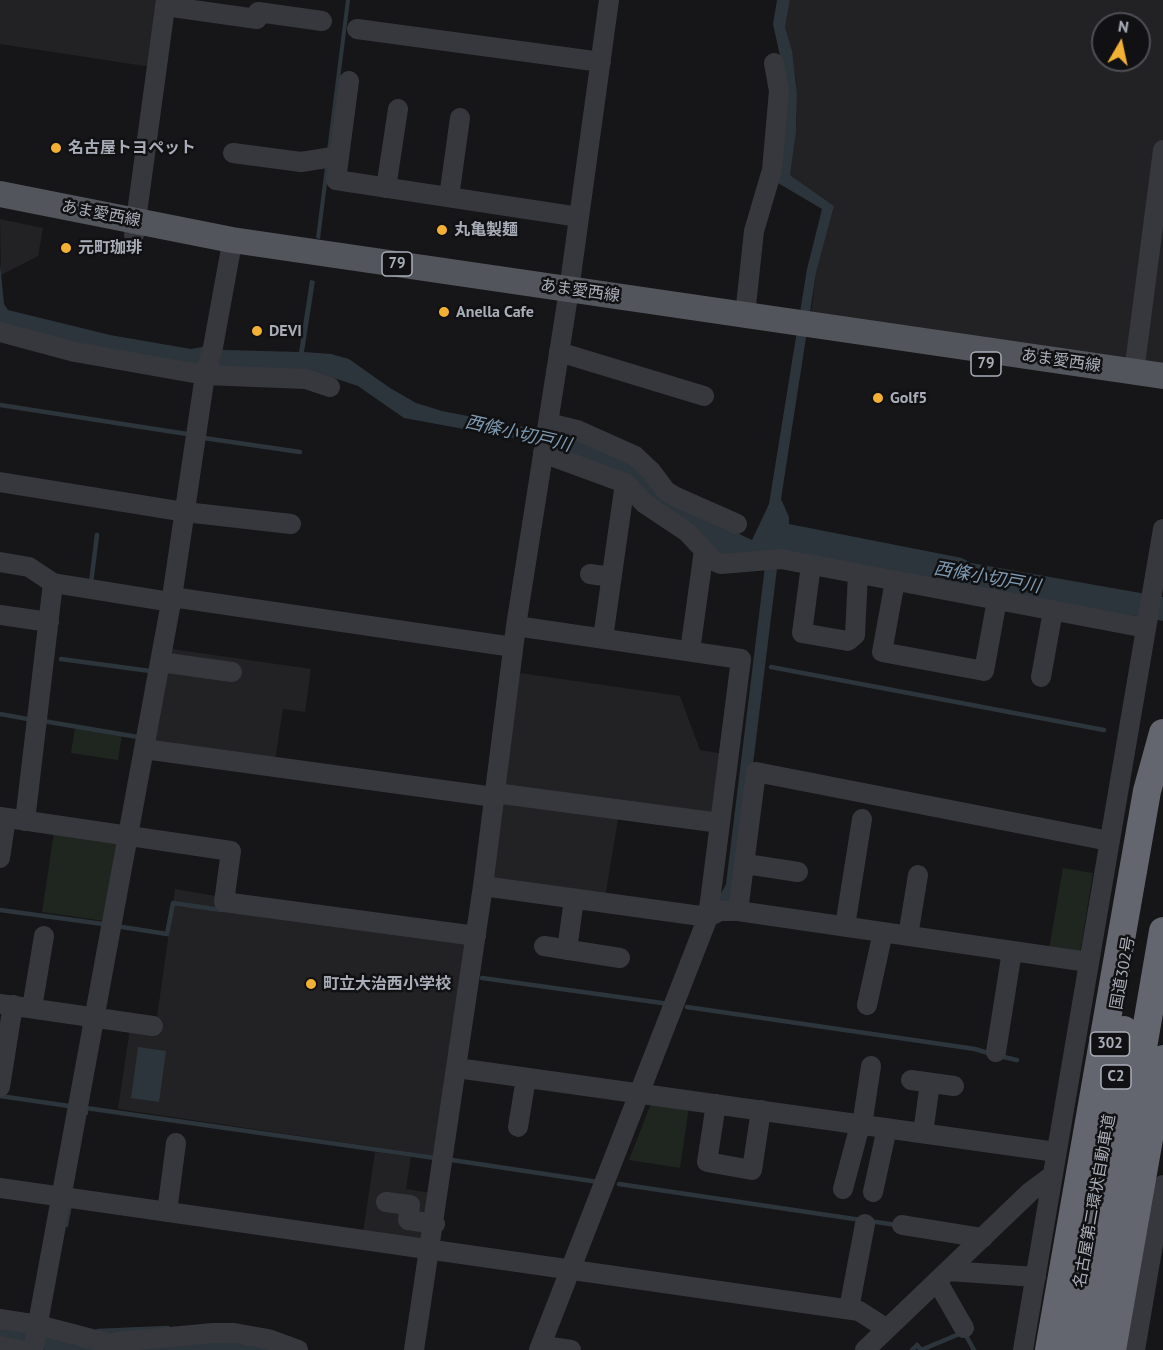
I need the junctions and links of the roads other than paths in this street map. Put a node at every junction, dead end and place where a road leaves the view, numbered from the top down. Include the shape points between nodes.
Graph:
1 (609, 0) edge
2 (165, 3) edge
3 (322, 21) dead end
4 (357, 29) dead end
5 (601, 62) junction
6 (774, 63) dead end
7 (349, 81) dead end
8 (398, 109) dead end
9 (460, 118) dead end
10 (1163, 150) edge
11 (233, 153) dead end
12 (331, 157) junction
13 (386, 188) junction
14 (0, 194) edge
15 (448, 197) junction
16 (0, 208) edge
17 (579, 217) junction
18 (136, 228) junction
19 (230, 254) junction
20 (567, 296) junction
21 (745, 315) junction
22 (802, 331) junction
23 (0, 332) edge
24 (559, 352) junction
25 (1134, 372) junction
26 (205, 373) junction
27 (1163, 376) edge
28 (330, 387) dead end
29 (1163, 390) edge
30 (704, 396) dead end
31 (545, 437) junction
32 (0, 482) edge
33 (625, 483) junction
34 (185, 512) junction
35 (291, 524) dead end
36 (737, 524) dead end
37 (1163, 529) edge
38 (704, 550) junction
39 (0, 562) edge
40 (811, 565) junction
41 (590, 574) dead end
42 (858, 574) junction
43 (612, 577) junction
44 (895, 580) junction
45 (1156, 582) edge
46 (53, 584) junction
47 (172, 600) junction
48 (996, 600) junction
49 (1053, 611) junction
50 (0, 615) edge
51 (49, 622) junction
52 (1146, 625) junction
53 (516, 626) junction
54 (603, 638) junction
55 (513, 648) junction
56 (690, 651) junction
57 (160, 662) junction
58 (232, 672) dead end
59 (1041, 677) dead end
60 (1163, 735) edge
61 (144, 748) junction
62 (495, 795) junction
63 (1163, 804) edge
64 (10, 819) edge
65 (862, 819) dead end
66 (720, 823) junction
67 (128, 836) junction
68 (1109, 841) junction
69 (0, 858) edge
70 (746, 864) junction
71 (798, 872) dead end
72 (918, 875) dead end
73 (483, 886) junction
74 (574, 899) junction
75 (722, 913) junction
76 (845, 927) junction
77 (1163, 931) edge
78 (883, 932) junction
79 (44, 936) dead end
80 (476, 936) junction
81 (908, 936) junction
82 (544, 946) dead end
83 (567, 950) junction
84 (1012, 951) junction
85 (620, 958) dead end
86 (1088, 962) junction
87 (1163, 994) edge
88 (867, 1005) dead end
89 (15, 1006) edge
90 (95, 1017) junction
91 (153, 1026) dead end
92 (996, 1052) dead end
93 (1163, 1059) edge
94 (871, 1066) dead end
95 (457, 1068) junction
96 (526, 1078) junction
97 (911, 1080) dead end
98 (930, 1083) junction
99 (954, 1086) dead end
100 (0, 1087) edge
101 (644, 1094) junction
102 (716, 1104) junction
103 (761, 1110) junction
104 (861, 1125) junction
105 (518, 1127) dead end
106 (887, 1128) junction
107 (923, 1133) junction
108 (176, 1143) dead end
109 (1056, 1152) junction
110 (1053, 1176) junction
111 (0, 1188) edge
112 (843, 1188) dead end
113 (1162, 1191) edge
114 (873, 1192) dead end
115 (62, 1197) junction
116 (386, 1202) dead end
117 (166, 1212) junction
118 (435, 1224) junction
119 (865, 1224) dead end
120 (902, 1226) dead end
121 (982, 1238) junction
122 (431, 1250) junction
123 (575, 1271) junction
124 (943, 1276) junction
125 (1036, 1277) junction
126 (1163, 1294) edge
127 (1144, 1299) junction
128 (849, 1309) junction
129 (0, 1319) edge
130 (964, 1328) dead end
131 (887, 1329) junction
132 (33, 1341) edge
133 (0, 1346) edge
134 (546, 1349) edge
135 (298, 1350) edge
136 (414, 1350) edge
137 (571, 1350) edge
138 (865, 1350) edge
139 (1023, 1350) edge
140 (1050, 1350) edge
141 (1058, 1350) edge
142 (1070, 1350) edge
143 (1091, 1350) edge
144 (1102, 1350) edge
145 (1112, 1350) edge
146 (1136, 1350) edge

1 - 5 street
2 - 3 street via 257,19 258,12
2 - 18 street
4 - 5 street
5 - 17 street
6 - 21 street via 779,91 775,150 771,178 754,231
7 - 12 street
8 - 13 street
9 - 15 street
10 - 25 street
11 - 12 street via 302,162
12 - 13 street via 336,180
13 - 15 street
14 - 18 main road, あま愛西線 / 79
15 - 17 street
16 - 18 main road, あま愛西線 / 79
17 - 20 street
18 - 19 main road, あま愛西線 / 79
18 - 20 main road, あま愛西線 / 79 via 232,240
19 - 20 main road, あま愛西線 / 79
19 - 26 street
20 - 21 main road, あま愛西線 / 79
20 - 22 main road, あま愛西線 / 79
20 - 24 street
21 - 22 main road, あま愛西線 / 79
22 - 25 main road, あま愛西線 / 79
22 - 29 main road, あま愛西線 / 79
23 - 26 street via 75,352
24 - 30 street
24 - 31 street
25 - 27 main road, あま愛西線 / 79
26 - 28 street via 306,379
26 - 34 street
31 - 33 street
31 - 36 street via 577,430 635,456 676,497
31 - 53 street
32 - 34 street
33 - 38 street via 645,504 687,532
33 - 43 street
34 - 35 street
34 - 47 street
37 - 45 street
38 - 40 street via 721,564 781,559
38 - 56 street
39 - 46 street via 29,567
40 - 42 street
40 - 42 street via 802,633 849,641 855,634
41 - 43 street
42 - 44 street
43 - 54 street
44 - 48 street
44 - 48 street via 882,652 984,671
45 - 52 street
46 - 47 street
46 - 51 street
47 - 55 street
47 - 57 street
48 - 49 street
49 - 52 street
49 - 59 street
50 - 51 street
51 - 64 street
52 - 68 street
53 - 54 street
53 - 55 street
54 - 56 street
55 - 62 street
56 - 66 street via 741,659
57 - 58 street
57 - 61 street
60 - 140 highway via 1147,791
60 - 141 highway, 国道302号 / 302
61 - 62 street
61 - 67 street
62 - 66 street
62 - 73 street
63 - 142 highway, 名古屋第二環状自動車道 / C2
64 - 67 street
64 - 69 street
65 - 76 street
66 - 75 street
67 - 80 street via 231,851 224,902
67 - 90 street
68 - 70 street via 756,772
68 - 86 street
70 - 71 street
70 - 75 street
72 - 81 street
73 - 74 street
73 - 80 street
74 - 75 street
74 - 83 street
75 - 76 street
75 - 101 street
76 - 78 street
77 - 143 highway, 名古屋第二環状自動車道 / C2
78 - 81 street
78 - 88 street
79 - 89 street
80 - 95 street
81 - 84 street
82 - 83 street
83 - 85 street
84 - 86 street
84 - 92 street
86 - 109 street
87 - 144 highway, 302
89 - 90 street
89 - 100 street
90 - 91 street
90 - 115 street
93 - 145 highway
94 - 104 street
95 - 96 street
95 - 118 street
96 - 101 street
96 - 105 street
97 - 98 street
98 - 99 street
98 - 107 street
101 - 102 street
101 - 123 street
102 - 103 street
102 - 103 street via 707,1162 752,1170
103 - 104 street
104 - 106 street
104 - 112 street
106 - 107 street
106 - 114 street
107 - 109 street
108 - 117 street
109 - 110 street
110 - 121 street via 1030,1192
110 - 125 street
111 - 115 street
113 - 127 street
115 - 117 street
115 - 132 street
116 - 118 street via 410,1205 408,1220
117 - 122 street
118 - 122 street
119 - 128 street
120 - 121 street
121 - 124 street
122 - 123 street
122 - 136 street
123 - 128 street
123 - 134 street
124 - 125 street
124 - 130 street
124 - 131 street
125 - 139 street
126 - 127 street
127 - 146 street
128 - 131 street
129 - 132 street
131 - 138 street
132 - 133 street
132 - 135 street via 107,1343 223,1333 268,1339
134 - 137 street

